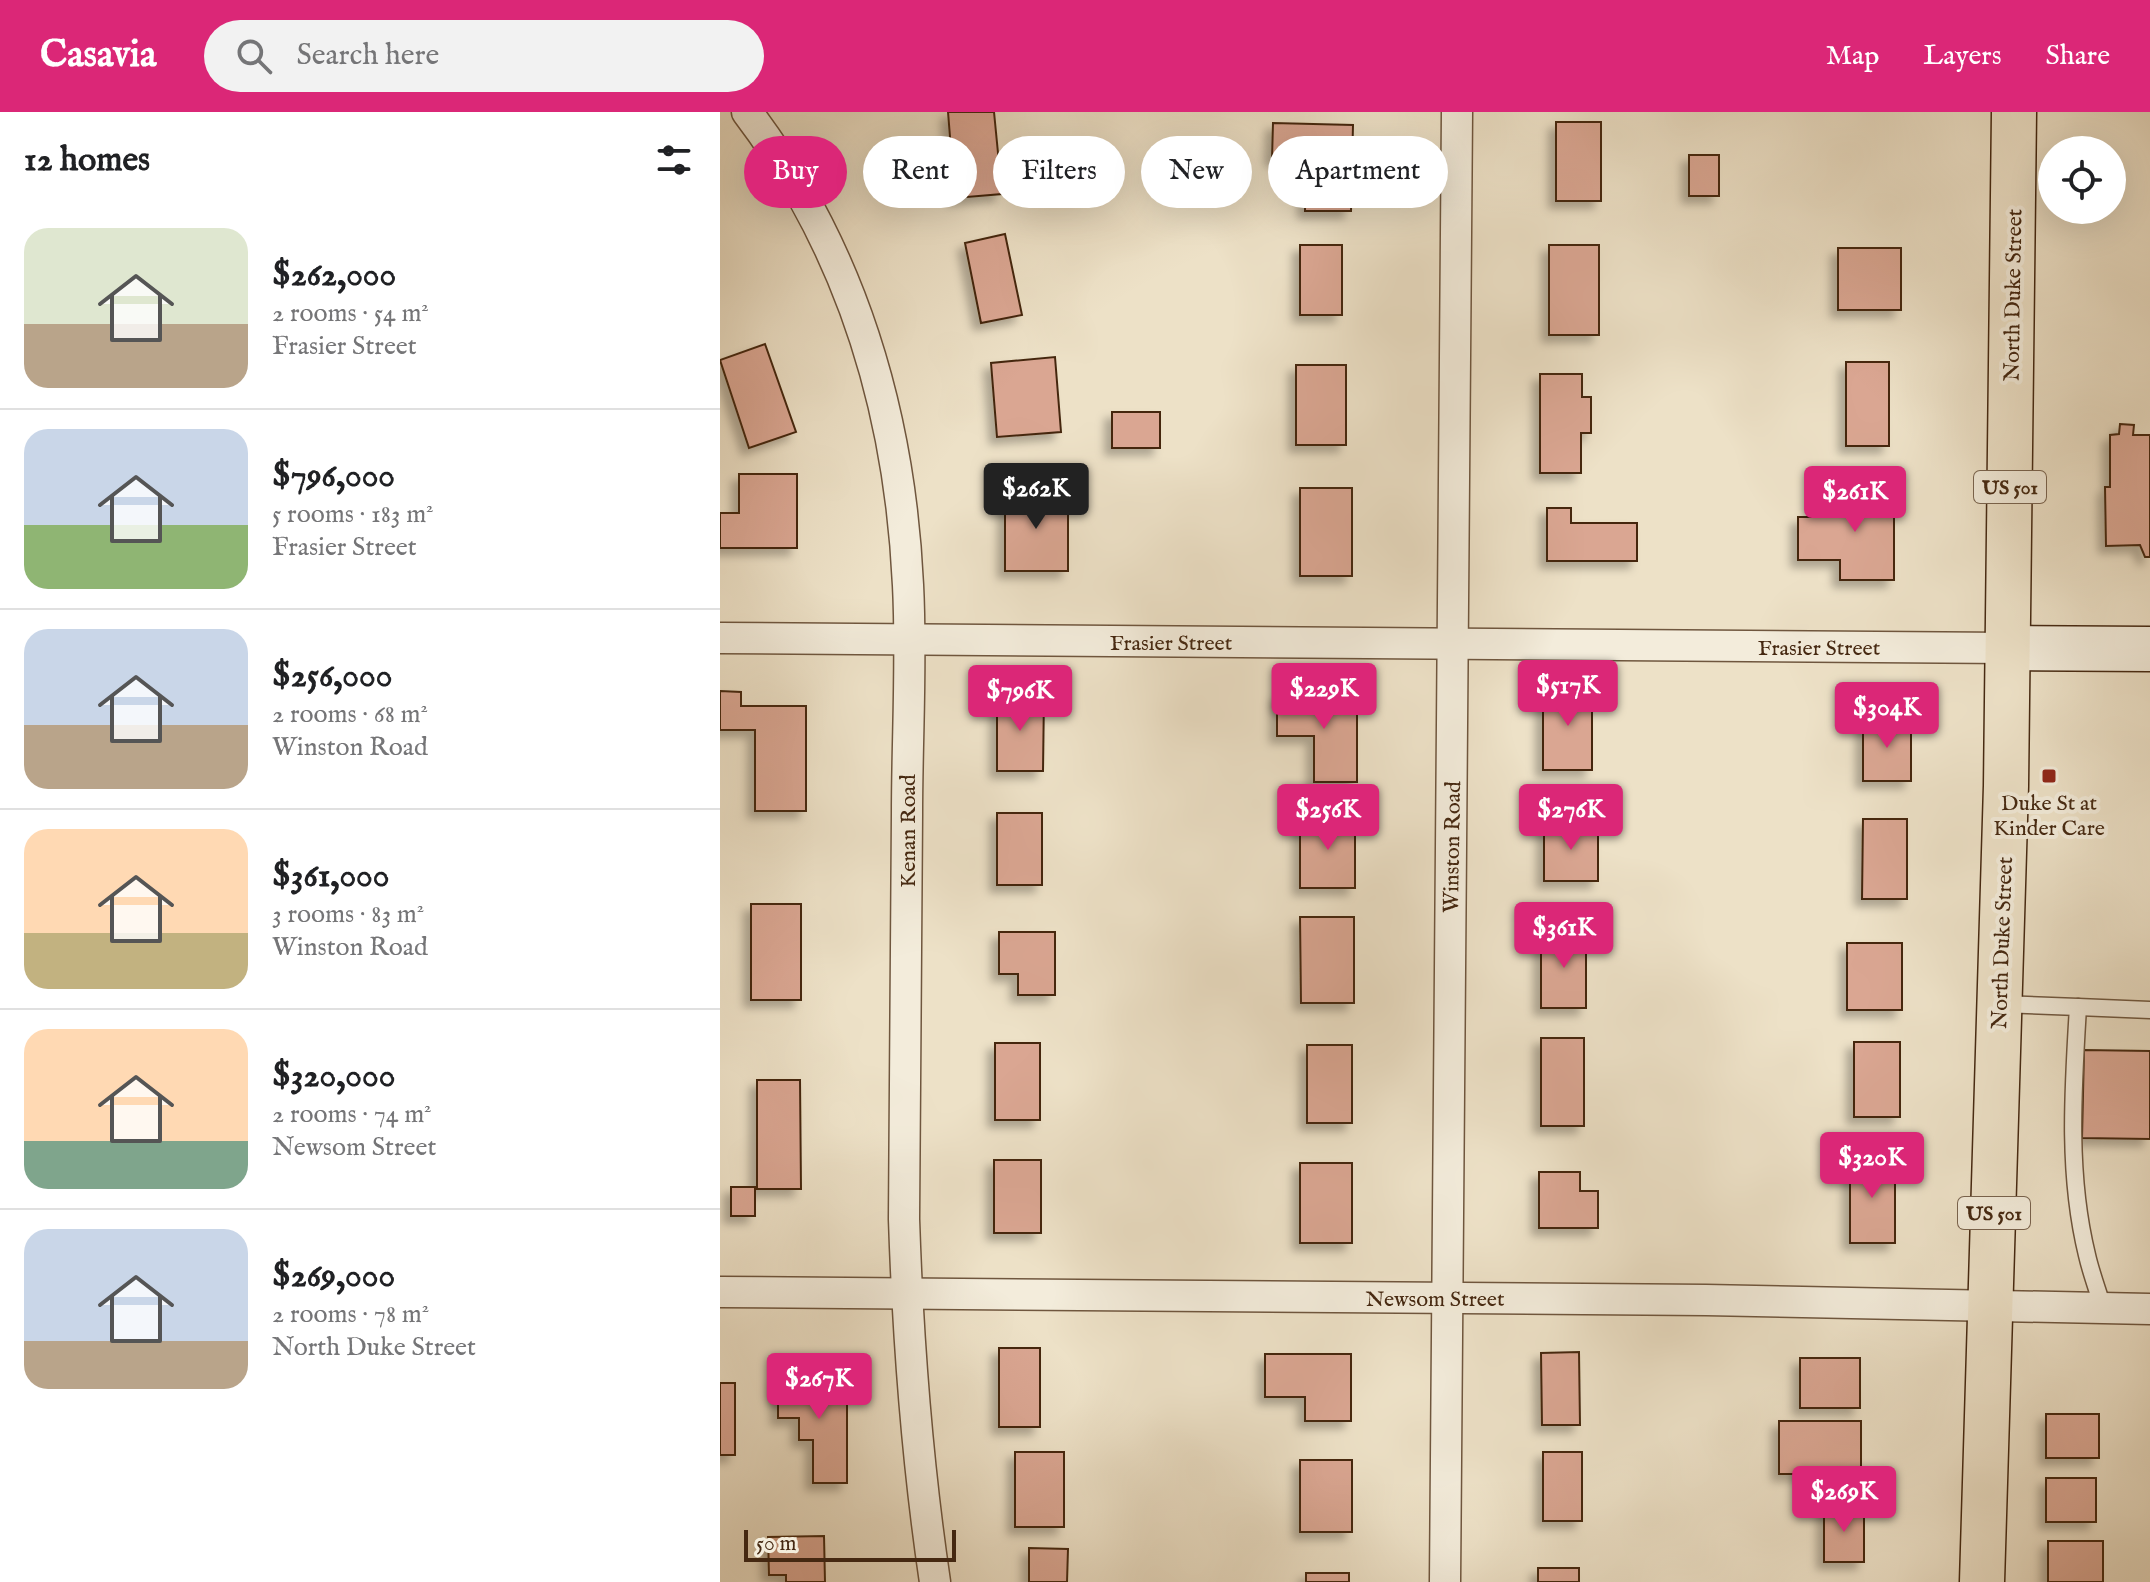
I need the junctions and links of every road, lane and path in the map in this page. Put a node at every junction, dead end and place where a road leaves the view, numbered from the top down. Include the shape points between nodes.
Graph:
1 (747, 112) edge
2 (1457, 112) edge
3 (2014, 112) edge
4 (720, 638) edge
5 (908, 639) junction
6 (1453, 644) junction
7 (2008, 648) junction
8 (2150, 649) edge
9 (2000, 1004) junction
10 (2078, 1007) junction
11 (2150, 1010) edge
12 (720, 1292) edge
13 (906, 1294) junction
14 (1447, 1298) junction
15 (1991, 1306) junction
16 (2103, 1308) junction
17 (2150, 1309) edge
18 (935, 1582) edge
19 (1445, 1582) edge
20 (1982, 1582) edge

1 - 5 street, Kenan Road via 827,241 859,317 896,463
2 - 6 street, Winston Road
3 - 7 highway, North Duke Street / US 501
4 - 5 street, Frasier Street
5 - 6 street, Frasier Street
5 - 13 street, Kenan Road
6 - 7 street, Frasier Street
6 - 14 street, Winston Road
7 - 8 street, Frasier Street
7 - 9 highway, North Duke Street / US 501
9 - 10 lane
9 - 15 highway, North Duke Street / US 501
10 - 11 lane
10 - 16 lane via 2072,1110 2076,1182 2086,1254
12 - 13 street, Newsom Street
13 - 14 street, Newsom Street
13 - 18 street, Kenan Road via 920,1481
14 - 15 street, Newsom Street
14 - 19 street, Winston Road
15 - 16 street, Newsom Street
15 - 20 highway, North Duke Street / US 501
16 - 17 street, Newsom Street

